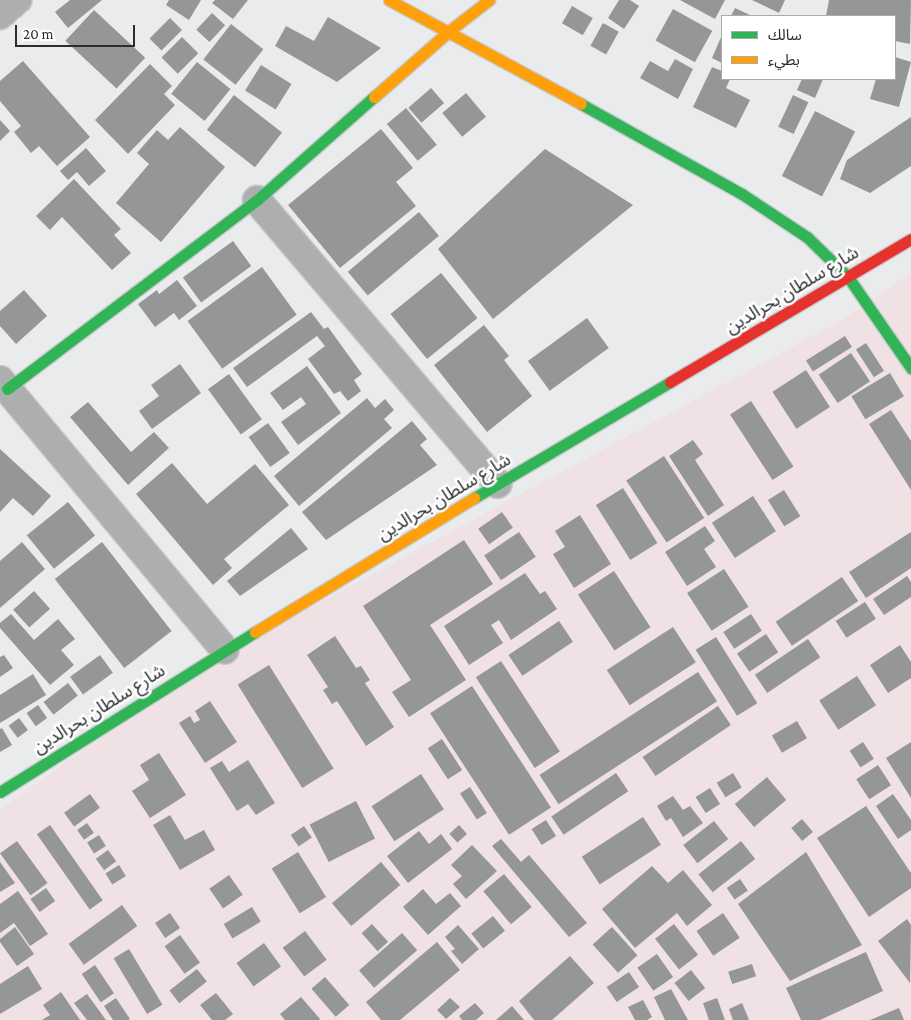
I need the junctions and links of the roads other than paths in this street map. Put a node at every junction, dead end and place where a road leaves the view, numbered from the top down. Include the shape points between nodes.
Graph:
1 (17, 0) edge
2 (389, 0) edge
3 (489, 0) edge
4 (0, 15) edge
5 (449, 31) junction
6 (257, 200) junction
7 (911, 239) edge
8 (848, 277) junction
9 (911, 368) edge
10 (4, 384) edge
11 (498, 484) junction
12 (225, 650) junction
13 (0, 792) edge

1 - 4 street
2 - 5 street
3 - 5 street
5 - 6 street
5 - 8 street via 742,194 807,237
6 - 10 street
6 - 11 street
7 - 8 street, شارع سلطان بحرالدين
8 - 9 street
8 - 11 street, شارع سلطان بحرالدين
10 - 12 street
11 - 12 street, شارع سلطان بحرالدين
12 - 13 street, شارع سلطان بحرالدين

